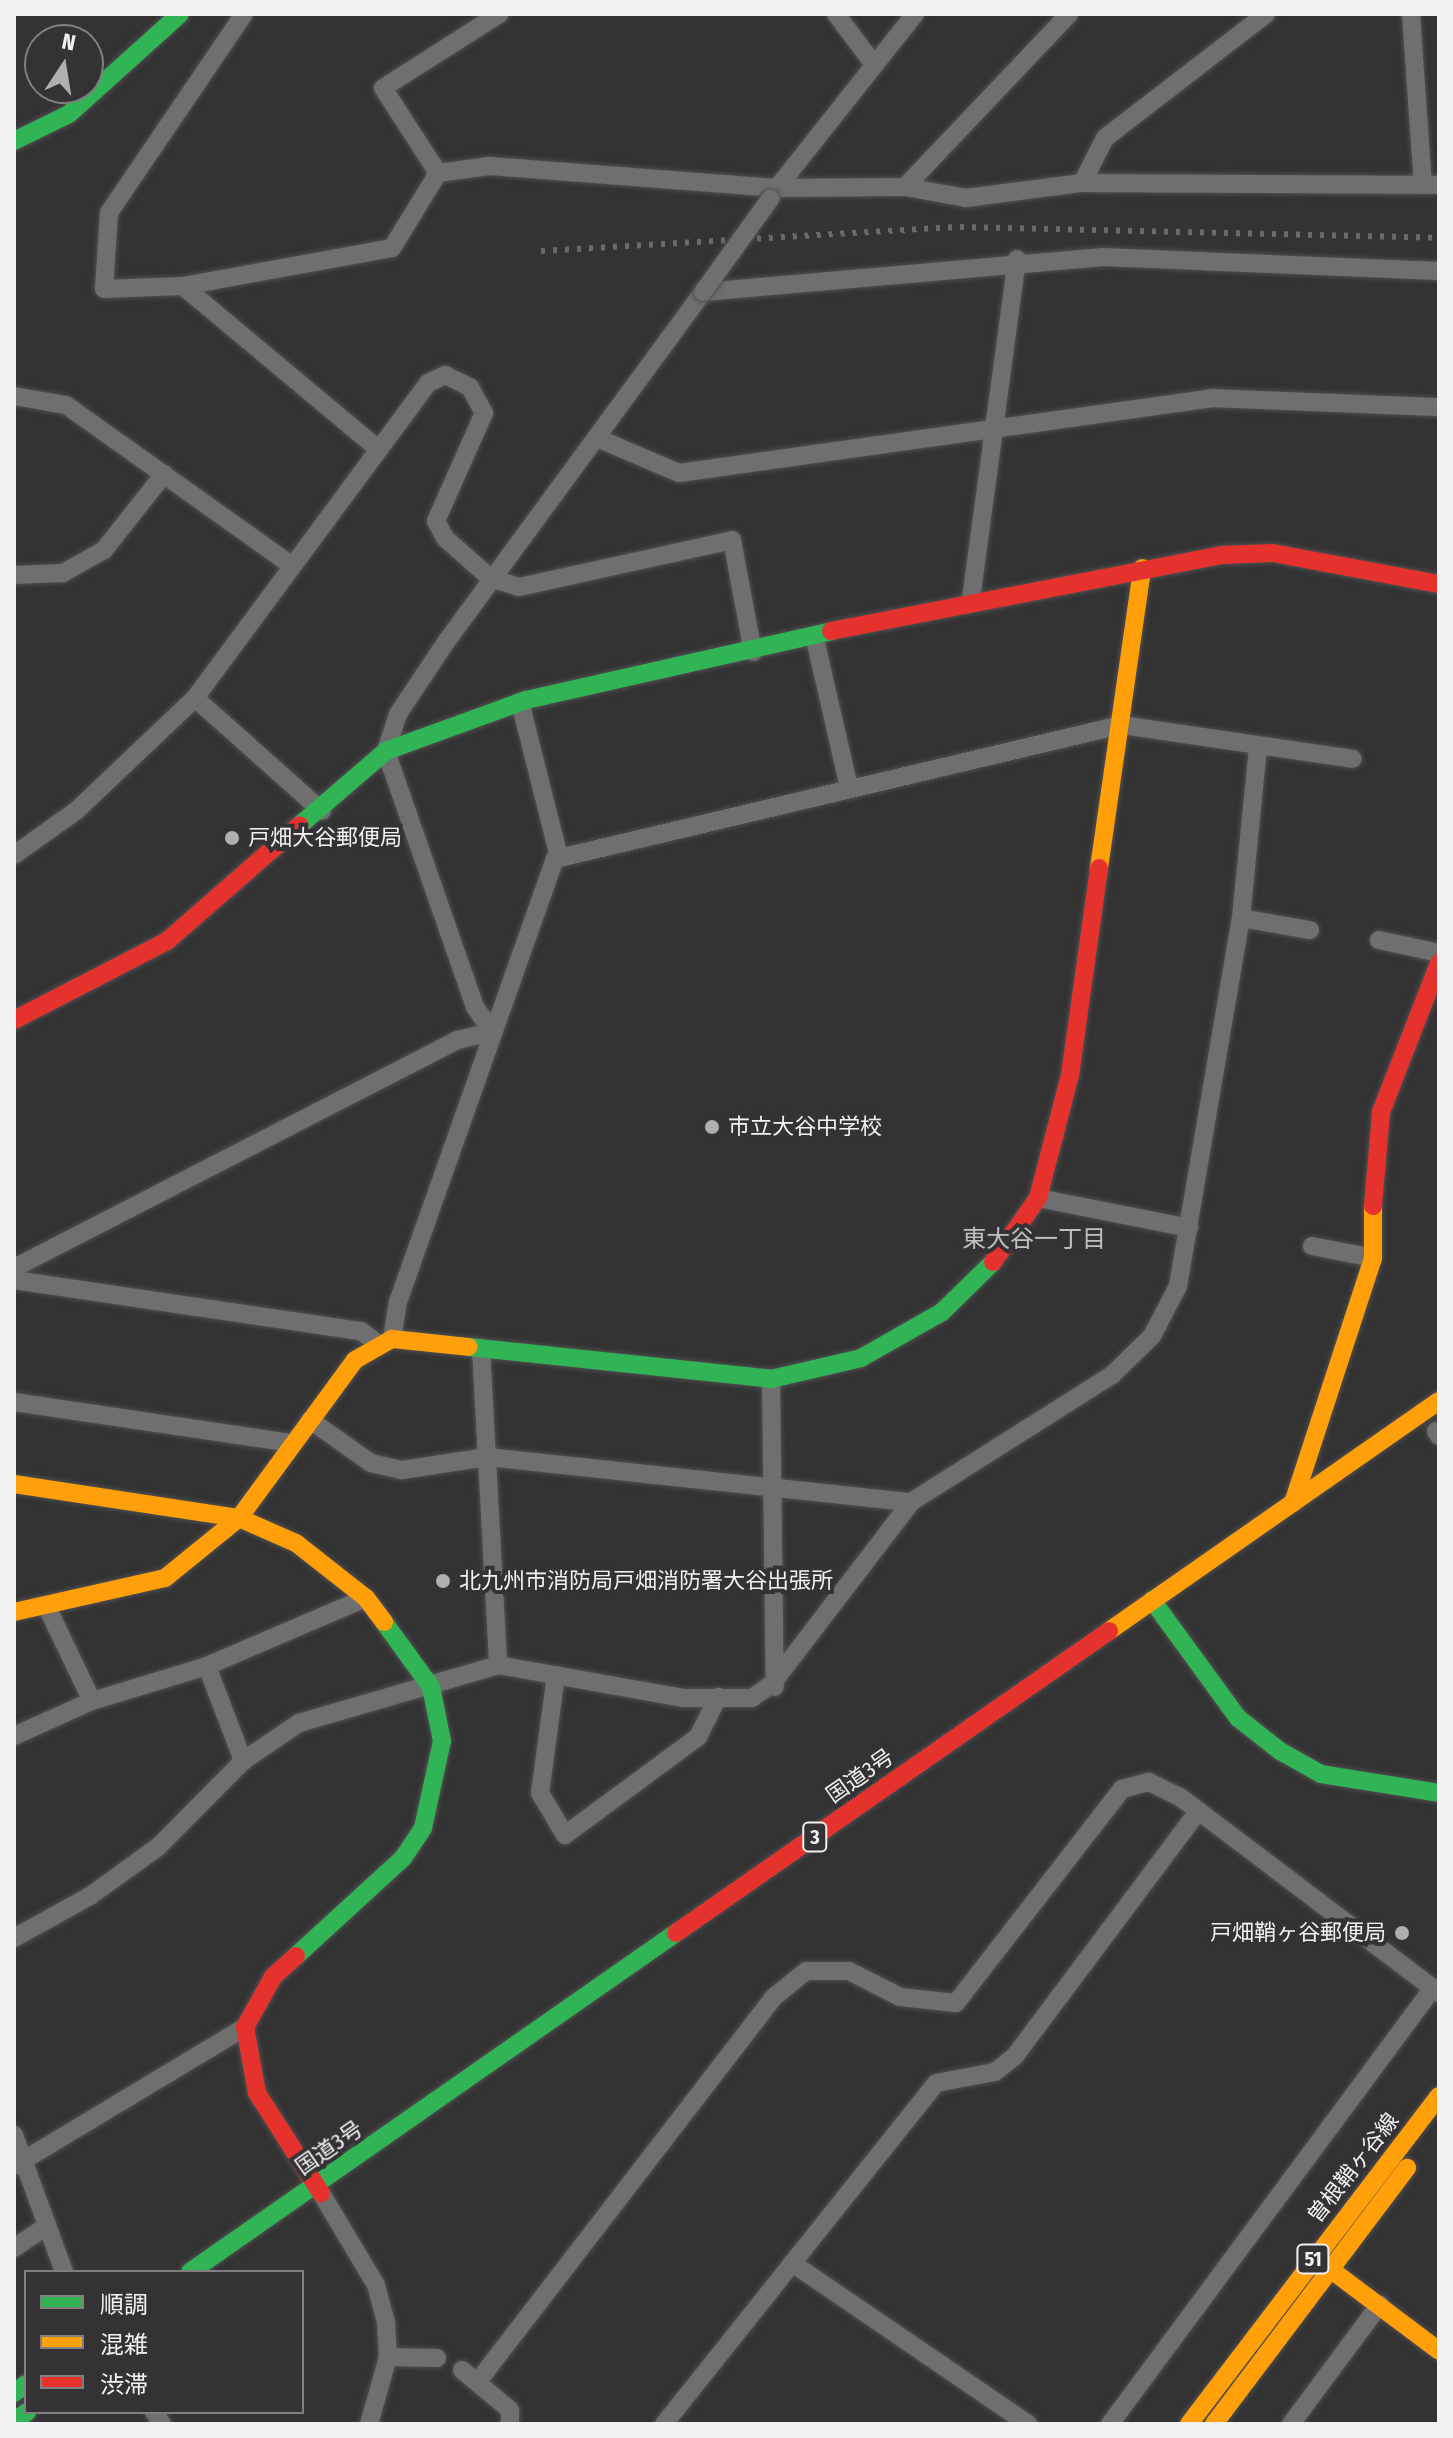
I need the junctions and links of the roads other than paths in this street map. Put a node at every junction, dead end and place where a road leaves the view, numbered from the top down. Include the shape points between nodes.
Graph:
1 (180, 14) edge
2 (244, 14) edge
3 (499, 14) edge
4 (836, 14) edge
5 (915, 14) edge
6 (1069, 14) edge
7 (1266, 14) edge
8 (1411, 14) edge
9 (872, 62) junction
10 (14, 141) edge
11 (438, 173) junction
12 (1082, 183) junction
13 (1431, 185) edge
14 (905, 187) junction
15 (773, 193) junction
16 (1017, 259) junction
17 (1439, 271) edge
18 (183, 286) junction
19 (703, 292) junction
20 (14, 396) edge
21 (1439, 407) edge
22 (996, 425) junction
23 (597, 438) junction
24 (378, 449) junction
25 (164, 474) junction
26 (290, 564) junction
27 (1142, 568) junction
28 (14, 575) edge
29 (490, 578) junction
30 (1439, 584) edge
31 (971, 599) junction
32 (815, 639) junction
33 (753, 652) junction
34 (195, 698) junction
35 (520, 702) junction
36 (1121, 725) junction
37 (1258, 747) junction
38 (386, 751) junction
39 (1353, 759) dead end
40 (849, 788) junction
41 (322, 811) junction
42 (14, 855) edge
43 (559, 857) junction
44 (1241, 918) junction
45 (1310, 930) dead end
46 (1379, 940) dead end
47 (1439, 953) edge
48 (1439, 963) edge
49 (14, 1020) edge
50 (492, 1032) junction
51 (1038, 1198) junction
52 (1189, 1228) junction
53 (1312, 1246) dead end
54 (1373, 1258) junction
55 (14, 1268) edge
56 (14, 1280) edge
57 (385, 1342) junction
58 (481, 1348) junction
59 (771, 1379) junction
60 (1439, 1401) edge
61 (14, 1402) edge
62 (310, 1420) junction
63 (292, 1443) junction
64 (487, 1457) junction
65 (774, 1482) junction
66 (14, 1484) edge
67 (911, 1502) junction
68 (1293, 1503) junction
69 (239, 1518) junction
70 (1293, 1529) dead end
71 (366, 1598) junction
72 (1152, 1600) junction
73 (46, 1605) junction
74 (14, 1612) edge
75 (1164, 1618) junction
76 (498, 1665) junction
77 (207, 1666) junction
78 (556, 1675) junction
79 (431, 1687) junction
80 (775, 1687) junction
81 (718, 1697) junction
82 (92, 1701) junction
83 (14, 1736) edge
84 (243, 1761) junction
85 (1439, 1793) edge
86 (1198, 1811) junction
87 (14, 1938) edge
88 (1436, 1990) edge
89 (245, 2027) junction
90 (1439, 2096) edge
91 (1439, 2126) edge
92 (14, 2135) edge
93 (19, 2162) edge
94 (321, 2194) junction
95 (47, 2226) junction
96 (14, 2248) edge
97 (1314, 2257) junction
98 (792, 2263) junction
99 (63, 2270) edge
100 (193, 2270) edge
101 (228, 2270) edge
102 (1331, 2270) junction
103 (1380, 2304) junction
104 (1439, 2351) edge
105 (388, 2357) junction
106 (437, 2358) dead end
107 (462, 2370) dead end
108 (479, 2380) junction
109 (369, 2424) edge
110 (510, 2424) edge
111 (664, 2424) edge
112 (1028, 2424) edge
113 (1110, 2424) edge
114 (1189, 2424) edge
115 (1214, 2424) edge
116 (1291, 2424) edge

1 - 10 main road via 69,114
2 - 18 street via 109,213 104,289
3 - 11 street via 383,88
4 - 9 street
5 - 9 street
6 - 14 street
7 - 12 street via 1105,138
8 - 13 street
9 - 15 street
11 - 15 street via 490,166
11 - 18 street via 392,248
12 - 13 street
12 - 14 street via 966,198
14 - 15 street
15 - 19 street, bridge
16 - 17 street
16 - 19 street
16 - 22 street
18 - 24 street
19 - 23 street
20 - 25 street via 66,405
21 - 22 street via 1213,398
22 - 23 street via 679,473
22 - 31 street
23 - 29 street
24 - 26 street
24 - 29 street via 428,383 445,375 470,387 484,413 436,521 445,538
25 - 26 street
25 - 28 street via 104,550 63,573
26 - 34 street
27 - 30 main road via 1273,553
27 - 31 main road
27 - 36 main road
29 - 33 street via 519,587 732,540
29 - 38 street via 398,714
31 - 32 main road
32 - 33 main road
32 - 40 street
33 - 35 main road
34 - 41 street
34 - 42 street via 77,810
35 - 38 main road
35 - 43 street
36 - 37 street
36 - 40 street
36 - 51 main road via 1070,1075
37 - 39 street
37 - 44 street
38 - 41 main road
38 - 50 street via 475,1007
40 - 43 street
41 - 49 main road via 167,941
43 - 50 street
44 - 45 street
44 - 52 street
46 - 47 street
48 - 54 main road via 1381,1112 1373,1158
50 - 55 street via 457,1040
50 - 57 street
51 - 52 street
51 - 59 main road via 987,1270 919,1328 861,1358
52 - 67 street via 1178,1286 1152,1336 1112,1375
53 - 54 street
54 - 68 main road
56 - 57 street via 361,1331
57 - 58 main road
57 - 62 main road via 355,1360
58 - 59 main road
58 - 64 street
59 - 65 street
60 - 68 main road, 国道3号 / 3
61 - 63 street
62 - 63 main road
62 - 64 street via 371,1463 402,1470
63 - 69 main road
64 - 65 street
64 - 76 street
65 - 67 street
65 - 80 street
66 - 69 main road
67 - 80 street
68 - 72 main road, 国道3号 / 3
69 - 71 main road via 296,1543
69 - 73 main road via 165,1578
70 - 75 main road, 国道3号 / 3
71 - 77 street
71 - 79 main road
72 - 75 main road
72 - 94 main road, 国道3号 / 3
73 - 74 main road
73 - 82 street
75 - 85 main road via 1238,1718 1280,1751 1321,1774
75 - 94 main road, 国道3号 / 3
76 - 78 street
76 - 79 street
77 - 82 street
77 - 84 street
78 - 81 street
78 - 81 street via 540,1793 565,1835 698,1737
79 - 84 street via 299,1723
79 - 89 main road via 442,1741 423,1828 403,1858 273,1977
80 - 81 street via 752,1698
82 - 83 street
84 - 87 street via 158,1847 90,1896
86 - 88 street
86 - 98 street via 1015,2056 995,2072 936,2083
86 - 108 street via 1149,1782 1122,1789 956,2003 900,1997 849,1971 806,1971 774,1997
88 - 113 street
89 - 93 street
89 - 94 main road via 257,2093
90 - 97 main road, 曽根鞘ヶ谷線 / 51
91 - 102 main road, 曽根鞘ヶ谷線 / 51
92 - 93 street
93 - 95 street
94 - 100 main road, 国道3号 / 3
94 - 101 main road, 国道3号 / 3
94 - 105 street via 376,2285
95 - 96 street
95 - 99 street
97 - 102 main road
97 - 114 main road, 曽根鞘ヶ谷線 / 51
98 - 111 street
98 - 112 street
102 - 103 main road
102 - 115 main road, 曽根鞘ヶ谷線 / 51
103 - 104 main road
103 - 116 street
105 - 106 street
105 - 109 street
107 - 108 street
108 - 110 street via 510,2410

